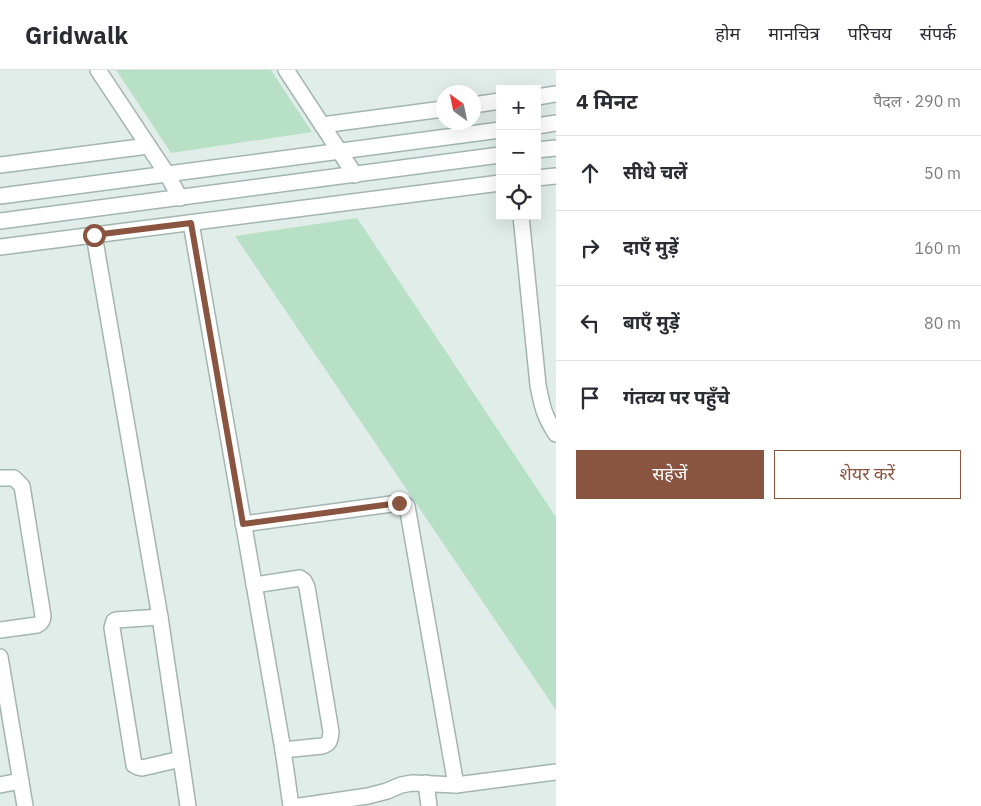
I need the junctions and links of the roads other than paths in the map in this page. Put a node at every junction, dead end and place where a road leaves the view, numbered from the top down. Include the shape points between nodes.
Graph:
1 (98, 70) edge
2 (286, 70) edge
3 (556, 94) edge
4 (541, 96) edge
5 (496, 102) edge
6 (481, 104) edge
7 (436, 110) edge
8 (556, 123) edge
9 (322, 124) junction
10 (541, 125) edge
11 (496, 131) edge
12 (148, 146) junction
13 (556, 148) edge
14 (541, 150) edge
15 (340, 152) junction
16 (496, 156) edge
17 (0, 165) edge
18 (167, 174) junction
19 (355, 175) junction
20 (556, 176) edge
21 (541, 178) edge
22 (496, 184) edge
23 (0, 196) edge
24 (180, 198) junction
25 (521, 220) edge
26 (0, 221) edge
27 (191, 223) junction
28 (94, 235) junction
29 (0, 247) edge
30 (556, 434) edge
31 (0, 478) edge
32 (243, 524) junction
33 (254, 585) junction
34 (160, 617) junction
35 (0, 630) edge
36 (0, 657) edge
37 (283, 750) junction
38 (181, 759) junction
39 (556, 772) edge
40 (21, 782) junction
41 (426, 783) junction
42 (0, 785) edge
43 (456, 785) junction
44 (25, 806) edge
45 (188, 806) edge
46 (291, 806) edge
47 (300, 806) edge
48 (429, 806) edge

1 - 12 street
2 - 9 street
3 - 4 street
5 - 6 street
7 - 9 street
8 - 10 street
9 - 15 street
11 - 15 street
12 - 17 street
12 - 18 street
13 - 14 street
15 - 18 street
15 - 19 street
16 - 19 street
18 - 23 street
18 - 24 street
19 - 24 street
20 - 21 street
22 - 27 street
24 - 26 street
25 - 30 street via 538,385 542,405
27 - 28 street
27 - 32 street
28 - 29 street
28 - 34 street
31 - 35 street via 14,478 22,486 43,620 37,625
32 - 33 street
32 - 43 street via 399,503 407,506
33 - 37 street
33 - 37 street via 300,578 307,587 330,740 322,746
34 - 38 street
34 - 38 street via 116,620 112,628 134,765 142,768
36 - 40 street
37 - 46 street
38 - 45 street
39 - 43 street
40 - 42 street
40 - 44 street
41 - 43 street
41 - 47 street via 401,785 368,796
41 - 48 street

